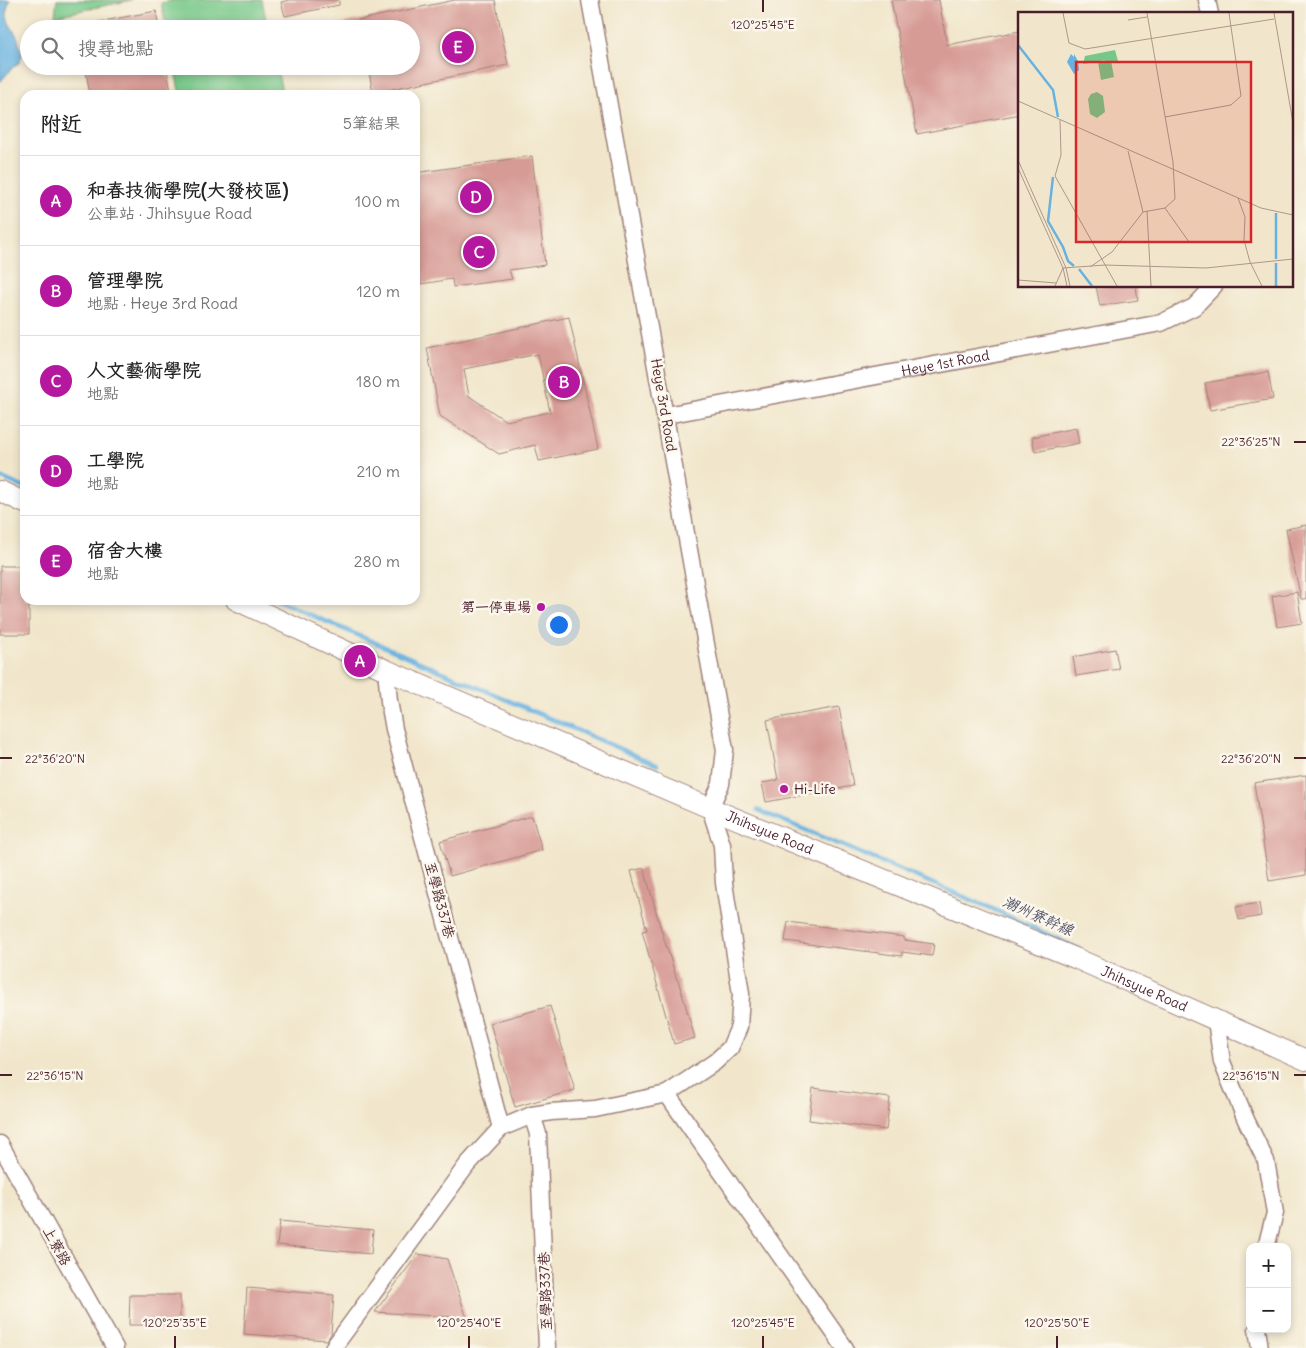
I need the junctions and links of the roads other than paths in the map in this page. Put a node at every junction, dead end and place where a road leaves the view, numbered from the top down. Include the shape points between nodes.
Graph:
1 (590, 0) edge
2 (1212, 288) edge
3 (666, 415) junction
4 (0, 491) edge
5 (20, 501) edge
6 (247, 605) edge
7 (386, 670) junction
8 (710, 808) junction
9 (1216, 1020) junction
10 (1306, 1060) edge
11 (667, 1094) junction
12 (532, 1115) junction
13 (501, 1128) junction
14 (0, 1144) edge
15 (1267, 1243) edge
16 (1257, 1333) edge
17 (115, 1348) edge
18 (333, 1348) edge
19 (547, 1348) edge
20 (845, 1348) edge
21 (1260, 1348) edge

1 - 3 street, Heye 3rd Road
2 - 3 street, Heye 1st Road via 1194,307 1161,322
3 - 8 street, Heye 3rd Road via 725,750 721,784
4 - 5 street
6 - 7 street, Jhihsyue Road
7 - 8 street, Jhihsyue Road
7 - 13 street, 至學路337巷 via 394,729
8 - 9 street, Jhihsyue Road via 1075,958
8 - 11 street via 722,845 724,883 741,994 739,1026 730,1048
9 - 10 street, Jhihsyue Road
9 - 15 street via 1222,1062 1266,1161 1274,1213
11 - 12 street via 596,1109
11 - 20 street
12 - 13 street
12 - 19 street, 至學路337巷 via 538,1134
13 - 18 street via 467,1165
14 - 17 street, 上寮路
16 - 21 street

